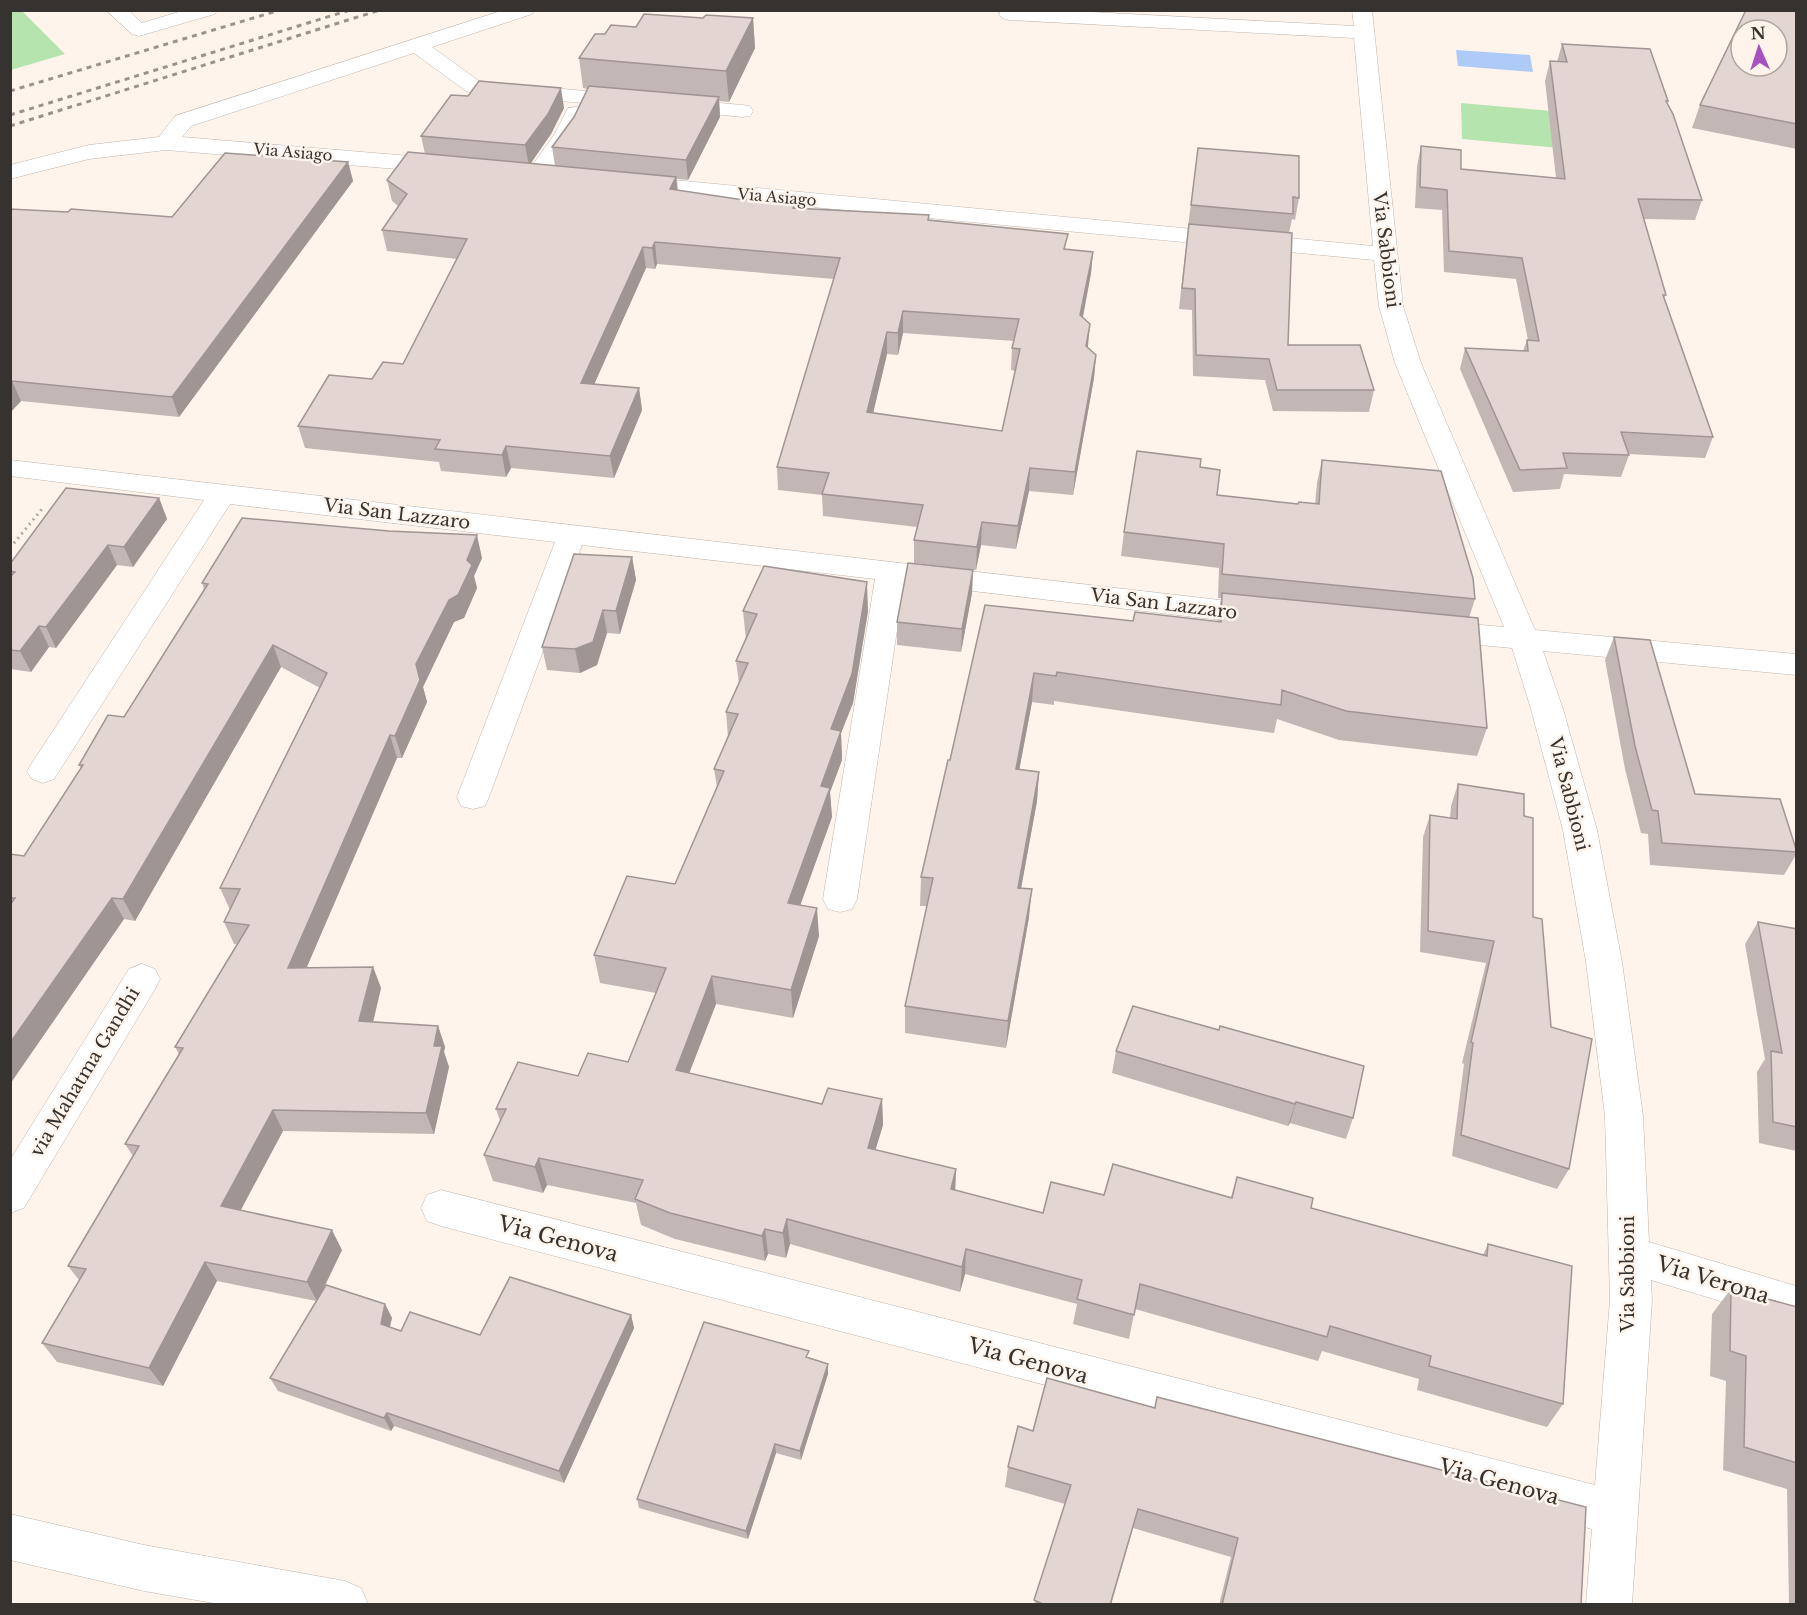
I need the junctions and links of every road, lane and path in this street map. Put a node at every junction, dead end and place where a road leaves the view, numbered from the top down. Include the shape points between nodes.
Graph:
1 (115, 10) edge
2 (208, 10) edge
3 (525, 10) edge
4 (1009, 14) dead end
5 (1363, 22) edge
6 (418, 46) junction
7 (583, 97) junction
8 (742, 111) dead end
9 (166, 143) junction
10 (467, 168) edge
11 (10, 172) edge
12 (513, 172) edge
13 (537, 174) junction
14 (560, 177) edge
15 (608, 181) edge
16 (1386, 254) junction
17 (10, 468) edge
18 (222, 494) junction
19 (572, 534) junction
20 (891, 572) junction
21 (1286, 618) edge
22 (1404, 629) edge
23 (1524, 639) junction
24 (1797, 664) edge
25 (42, 771) dead end
26 (473, 797) dead end
27 (840, 900) dead end
28 (142, 979) dead end
29 (10, 1196) edge
30 (441, 1208) dead end
31 (1630, 1255) junction
32 (1797, 1305) edge
33 (1616, 1513) junction
34 (10, 1537) edge
35 (345, 1605) edge
36 (1609, 1605) edge

1 - 2 street via 139,30
3 - 6 street
4 - 5 street
5 - 16 street, Via Sabbioni
6 - 7 street via 472,87
6 - 9 street via 183,121
7 - 8 street
7 - 13 street via 564,136
9 - 10 street, Via Asiago
9 - 11 street, Via Asiago via 89,152
12 - 13 street
13 - 14 street
15 - 16 street, Via Asiago
16 - 23 street, Via Sabbioni via 1391,306 1408,363
17 - 18 street, Via San Lazzaro
18 - 19 street, Via San Lazzaro
18 - 25 street
19 - 20 street, Via San Lazzaro
19 - 26 street
20 - 21 street, Via San Lazzaro
20 - 27 street
22 - 23 street
23 - 24 street
23 - 31 street, Via Sabbioni via 1580,830 1604,962 1624,1116
28 - 29 street, via Mahatma Gandhi
30 - 33 street, Via Genova
31 - 32 street, Via Verona
31 - 33 street, Via Sabbioni via 1631,1300
33 - 36 street, Via Sabbioni
34 - 35 street via 144,1568

